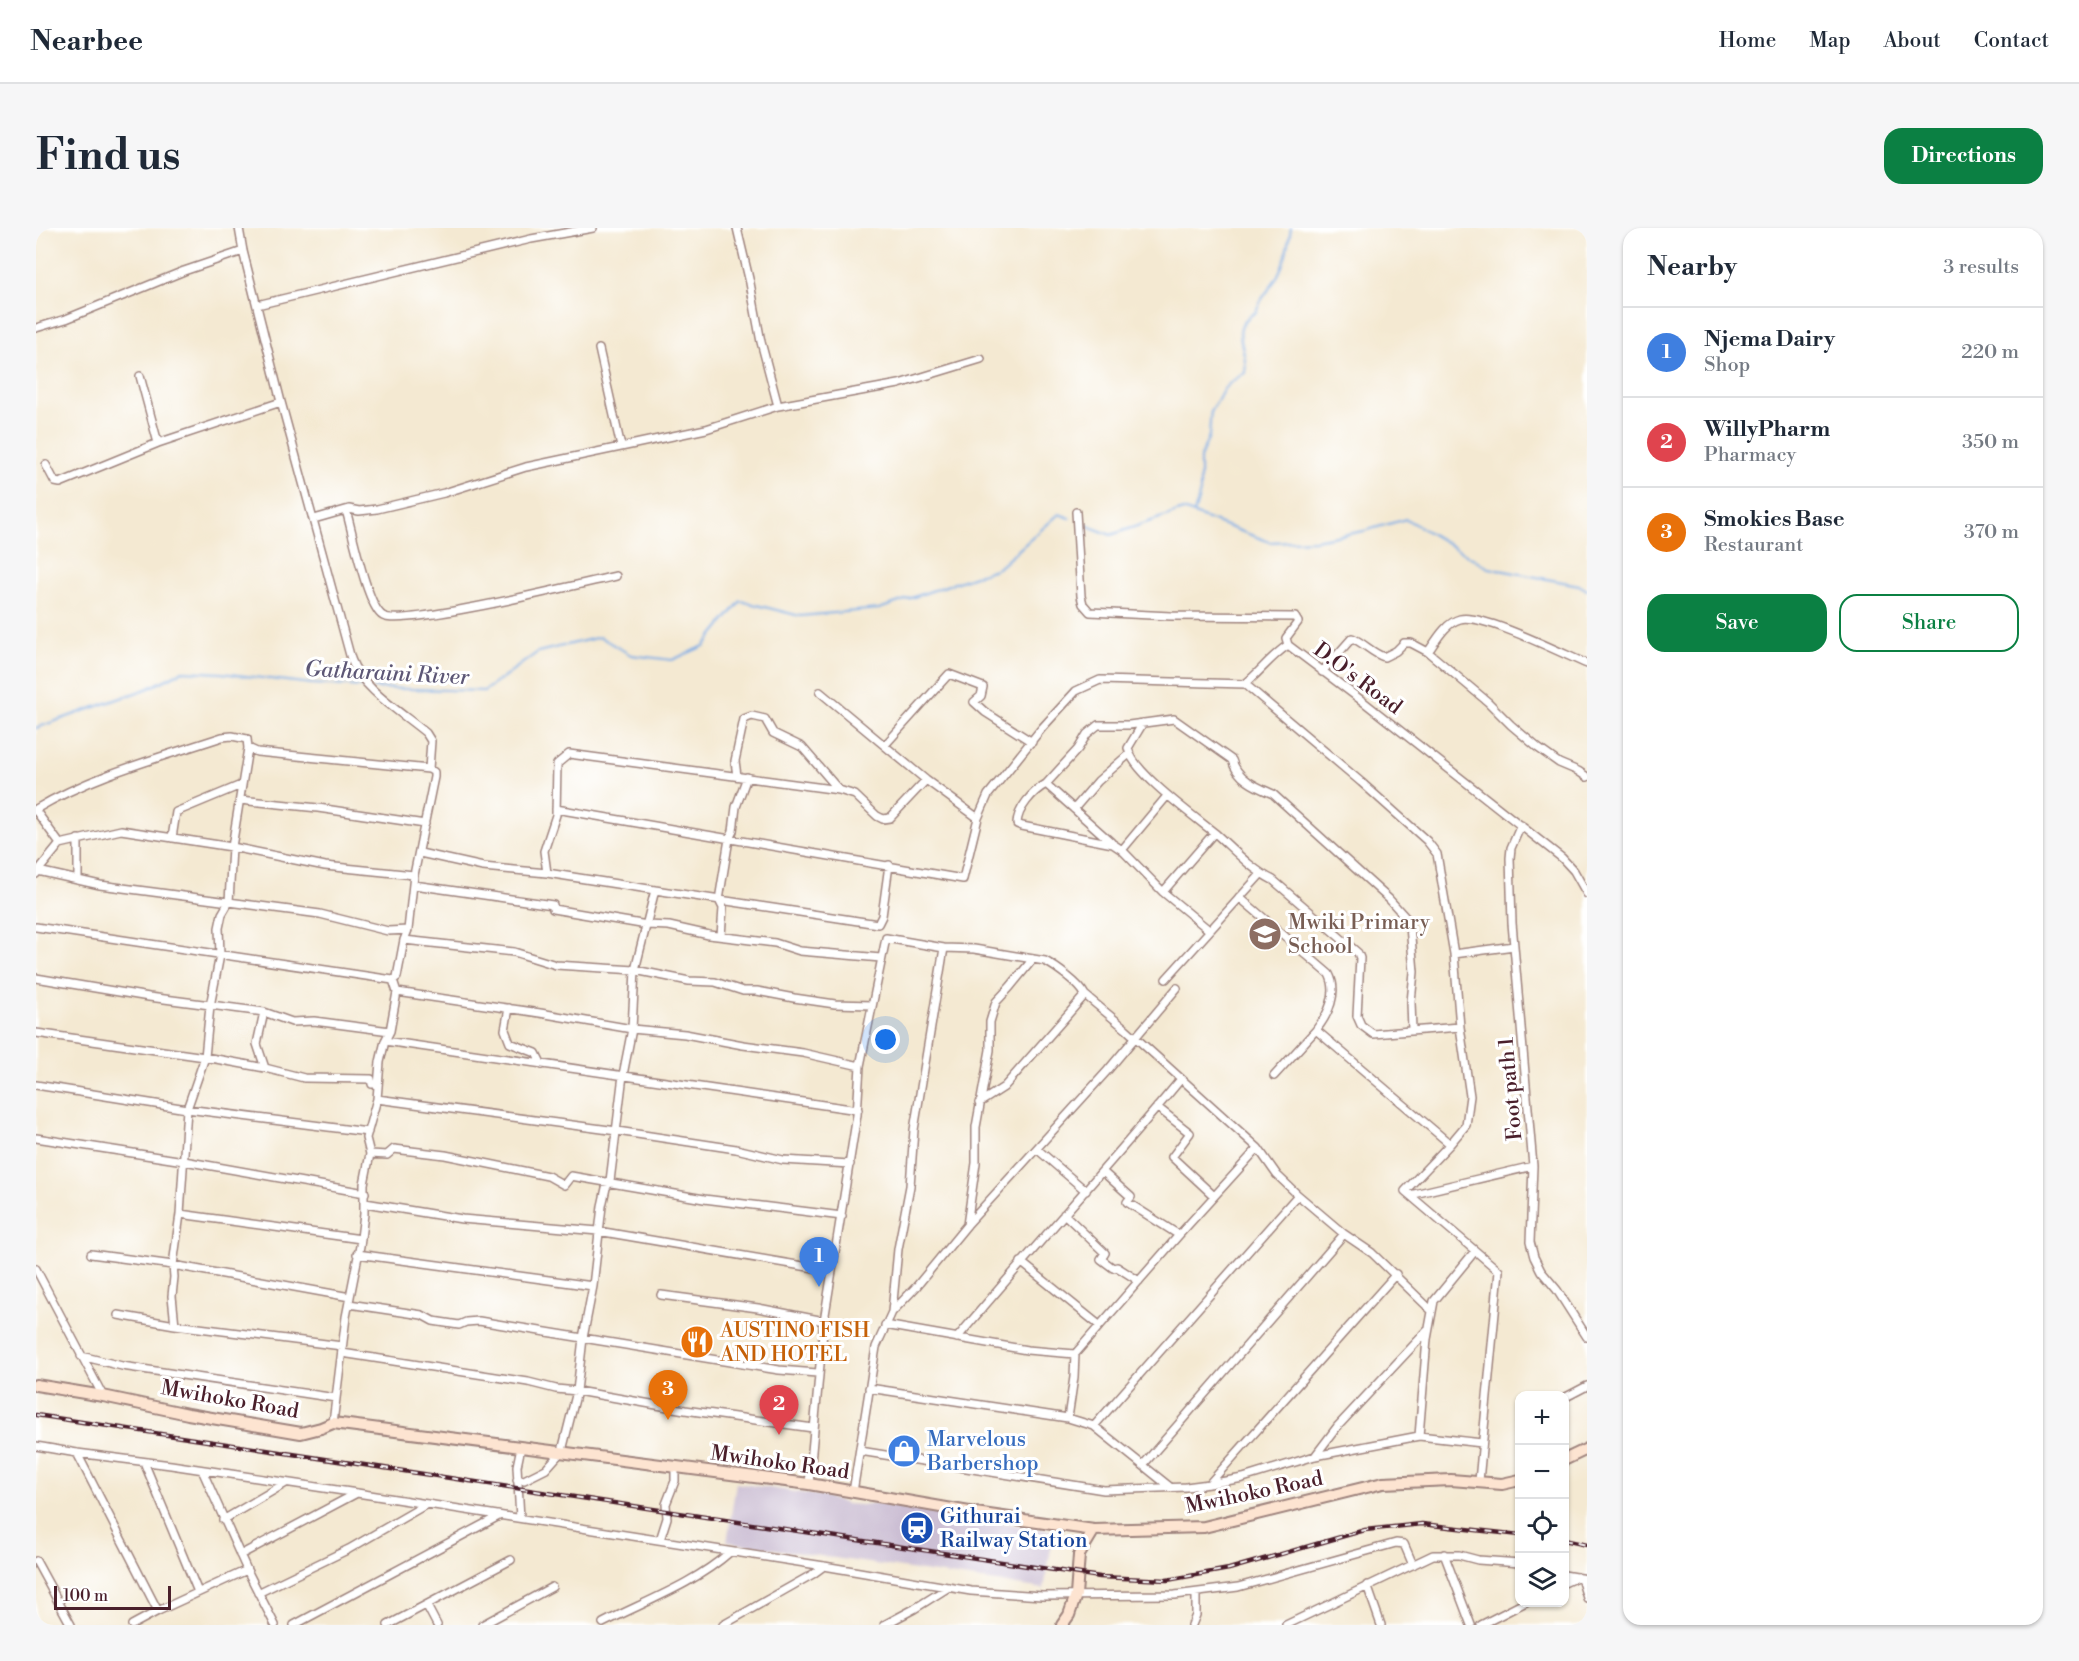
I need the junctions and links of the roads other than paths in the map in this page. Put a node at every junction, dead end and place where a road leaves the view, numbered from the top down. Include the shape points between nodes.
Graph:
1 (239, 228) edge
2 (593, 228) edge
3 (737, 228) edge
4 (243, 251) junction
5 (257, 305) junction
6 (36, 328) edge
7 (599, 349) dead end
8 (981, 358) dead end
9 (140, 376) dead end
10 (280, 402) junction
11 (778, 406) junction
12 (158, 443) junction
13 (621, 447) junction
14 (46, 465) dead end
15 (346, 510) junction
16 (1076, 513) dead end
17 (314, 519) junction
18 (616, 576) dead end
19 (1288, 645) junction
20 (1428, 652) junction
21 (1587, 664) edge
22 (1322, 672) junction
23 (1245, 684) junction
24 (820, 692) dead end
25 (1143, 723) junction
26 (1032, 742) junction
27 (885, 745) junction
28 (248, 748) junction
29 (1129, 754) junction
30 (429, 769) junction
31 (737, 776) junction
32 (747, 777) junction
33 (1587, 777) edge
34 (926, 780) junction
35 (1046, 784) junction
36 (241, 785) junction
37 (839, 790) junction
38 (1167, 796) junction
39 (240, 800) junction
40 (1074, 808) junction
41 (556, 809) junction
42 (36, 810) edge
43 (978, 818) junction
44 (425, 824) junction
45 (1521, 825) junction
46 (1214, 833) junction
47 (171, 838) junction
48 (78, 839) junction
49 (729, 839) junction
50 (60, 844) junction
51 (1113, 844) junction
52 (232, 848) junction
53 (1122, 850) junction
54 (420, 853) junction
55 (889, 865) junction
56 (37, 872) edge
57 (547, 873) junction
58 (1261, 874) junction
59 (414, 875) junction
60 (78, 880) junction
61 (414, 885) junction
62 (655, 890) junction
63 (1163, 892) junction
64 (1587, 894) edge
65 (1239, 897) junction
66 (719, 900) junction
67 (230, 902) junction
68 (647, 926) junction
69 (36, 927) edge
70 (408, 930) junction
71 (1209, 930) junction
72 (721, 936) junction
73 (404, 940) junction
74 (1514, 946) junction
75 (944, 948) junction
76 (1454, 954) junction
77 (220, 955) junction
78 (881, 958) junction
79 (1033, 958) junction
80 (635, 970) junction
81 (36, 978) edge
82 (1166, 979) dead end
83 (393, 980) junction
84 (1177, 988) dead end
85 (397, 992) junction
86 (1085, 995) junction
87 (872, 1005) junction
88 (210, 1006) junction
89 (509, 1008) junction
90 (264, 1012) junction
91 (1461, 1027) junction
92 (632, 1029) junction
93 (1316, 1030) junction
94 (1412, 1030) junction
95 (390, 1031) junction
96 (36, 1033) edge
97 (1135, 1038) junction
98 (385, 1041) junction
99 (205, 1057) junction
100 (542, 1065) junction
101 (860, 1066) junction
102 (265, 1068) junction
103 (623, 1075) junction
104 (1274, 1076) dead end
105 (1180, 1079) junction
106 (378, 1084) junction
107 (36, 1085) edge
108 (377, 1099) junction
109 (979, 1103) junction
110 (1157, 1107) junction
111 (187, 1109) junction
112 (858, 1110) junction
113 (617, 1131) junction
114 (368, 1132) junction
115 (36, 1138) edge
116 (1450, 1144) junction
117 (1258, 1148) junction
118 (1037, 1149) junction
119 (369, 1154) junction
120 (184, 1161) junction
121 (850, 1164) junction
122 (1533, 1166) junction
123 (1102, 1172) junction
124 (610, 1181) junction
125 (1086, 1191) junction
126 (364, 1193) junction
127 (1298, 1195) junction
128 (1410, 1195) junction
129 (1214, 1196) junction
130 (366, 1203) junction
131 (180, 1214) junction
132 (1064, 1214) junction
133 (842, 1216) junction
134 (968, 1225) junction
135 (598, 1231) junction
136 (1179, 1234) junction
137 (1344, 1234) junction
138 (361, 1239) junction
139 (1475, 1251) junction
140 (91, 1254) dead end
141 (357, 1254) junction
142 (1021, 1262) junction
143 (173, 1265) junction
144 (36, 1269) edge
145 (832, 1271) junction
146 (1396, 1274) junction
147 (1139, 1281) junction
148 (593, 1286) junction
149 (661, 1295) dead end
150 (349, 1301) junction
151 (1432, 1311) junction
152 (892, 1312) junction
153 (118, 1315) dead end
154 (824, 1321) junction
155 (175, 1325) junction
156 (885, 1325) junction
157 (1099, 1325) junction
158 (1429, 1329) junction
159 (1587, 1336) edge
160 (583, 1338) junction
161 (957, 1338) junction
162 (342, 1350) junction
163 (1075, 1354) junction
164 (81, 1356) junction
165 (818, 1373) junction
166 (37, 1384) edge
167 (1587, 1386) edge
168 (869, 1388) junction
169 (577, 1391) junction
170 (1569, 1395) edge
171 (103, 1396) junction
172 (336, 1398) junction
173 (1068, 1418) junction
174 (333, 1423) junction
175 (1094, 1426) junction
176 (813, 1428) junction
177 (1419, 1436) junction
178 (1482, 1443) junction
179 (36, 1446) edge
180 (521, 1446) junction
181 (1587, 1449) edge
182 (562, 1451) junction
183 (860, 1452) junction
184 (77, 1453) junction
185 (1315, 1456) junction
186 (1569, 1458) edge
187 (144, 1461) junction
188 (1143, 1465) junction
189 (675, 1466) junction
190 (202, 1470) junction
191 (517, 1480) junction
192 (1515, 1481) edge
193 (1479, 1482) junction
194 (286, 1483) junction
195 (808, 1484) junction
196 (1209, 1484) junction
197 (1170, 1487) junction
198 (853, 1492) junction
199 (357, 1493) junction
200 (427, 1504) junction
201 (500, 1516) junction
202 (520, 1518) junction
203 (223, 1520) junction
204 (1094, 1530) junction
205 (660, 1540) junction
206 (730, 1552) junction
207 (1444, 1554) junction
208 (240, 1555) junction
209 (512, 1560) dead end
210 (36, 1561) edge
211 (1515, 1563) edge
212 (1413, 1565) junction
213 (824, 1566) junction
214 (247, 1570) junction
215 (1582, 1578) edge
216 (1367, 1585) junction
217 (552, 1587) dead end
218 (949, 1587) junction
219 (198, 1592) junction
220 (258, 1593) junction
221 (1196, 1593) junction
222 (1076, 1595) junction
223 (1587, 1598) edge
224 (427, 1606) junction
225 (1516, 1607) edge
226 (158, 1611) junction
227 (603, 1623) dead end
228 (1295, 1623) edge
229 (71, 1625) edge
230 (132, 1625) edge
231 (275, 1625) edge
232 (294, 1625) edge
233 (388, 1625) edge
234 (437, 1625) edge
235 (482, 1625) edge
236 (723, 1625) edge
237 (884, 1625) edge
238 (1062, 1625) edge
239 (1192, 1625) edge
240 (1286, 1625) edge
241 (1381, 1625) edge
242 (1471, 1625) edge
243 (1481, 1625) edge

1 - 4 street
2 - 5 street via 531,239
3 - 11 street
4 - 5 street
4 - 6 street
5 - 10 street
7 - 13 street
8 - 11 street via 899,384
9 - 12 street
10 - 12 street
10 - 17 street
11 - 13 street via 706,429
12 - 14 street via 60,483 55,482
13 - 15 street via 526,467 377,509
15 - 17 street
15 - 18 street via 368,592 383,616 394,619 449,612
16 - 19 street, D.O's Road via 1081,596 1090,612 1295,617 1298,622 1286,638
17 - 30 street via 354,667 376,693 426,733 431,741
19 - 22 street, D.O's Road
19 - 23 street via 1272,655
20 - 21 street via 1450,624 1470,618
20 - 22 street via 1404,643 1384,657 1352,638
20 - 33 street via 1538,748
22 - 45 street, D.O's Road
23 - 26 street via 1100,680 1076,690
23 - 76 street via 1431,845 1439,860
24 - 27 street
25 - 29 street via 1128,748
25 - 35 street via 1098,725
25 - 94 street via 1174,719 1232,760 1239,773 1253,785 1274,794 1403,914 1410,926 1414,972
26 - 27 street via 974,702 983,687 949,674
26 - 43 street via 988,795
27 - 34 street
28 - 30 street
28 - 36 street
28 - 42 street via 247,739 222,737 69,790
29 - 38 street
29 - 40 street
30 - 44 street via 434,777
31 - 32 street
31 - 37 street via 735,760 744,720 756,716 765,720 773,733 802,747
31 - 41 street via 569,754 557,764
32 - 37 street
32 - 49 street
34 - 37 street via 890,818 883,819 855,795
34 - 43 street
35 - 40 street
35 - 51 street via 1021,809 1017,824
36 - 39 street
36 - 47 street via 176,812
38 - 46 street
38 - 53 street
39 - 44 street
39 - 52 street
40 - 51 street
41 - 49 street
41 - 57 street via 544,851
42 - 50 street
43 - 55 street via 963,879
44 - 54 street
45 - 64 street, D.O's Road via 1562,858
45 - 74 street, Foot path 1 via 1511,848
46 - 58 street
46 - 63 street
47 - 48 street via 121,830
47 - 52 street
48 - 50 street
48 - 60 street
49 - 55 street
49 - 66 street
50 - 56 street
51 - 53 street
52 - 59 street via 325,866
52 - 67 street
53 - 63 street
54 - 57 street via 483,867
54 - 59 street
55 - 66 street via 880,924
56 - 60 street
57 - 62 street
58 - 65 street
58 - 94 street via 1358,953 1357,1016 1361,1025 1373,1034
59 - 61 street
60 - 67 street
61 - 68 street via 553,905 552,909
61 - 70 street
62 - 66 street
62 - 68 street
63 - 71 street
65 - 71 street
65 - 93 street via 1329,974 1333,982 1328,1015
66 - 72 street via 723,908
67 - 70 street via 320,914 388,932
67 - 77 street via 219,928
68 - 72 street
68 - 80 street
69 - 77 street
70 - 73 street
71 - 82 street
72 - 78 street via 774,943 800,951
73 - 80 street via 514,952 556,964
73 - 83 street via 397,977
74 - 76 street
74 - 122 street, Foot path 1
75 - 78 street via 886,938
75 - 79 street
75 - 152 street via 914,1130
76 - 91 street
77 - 83 street
77 - 88 street
78 - 87 street
79 - 86 street via 1054,966
79 - 109 street via 996,1002
80 - 87 street via 715,982 743,991
80 - 92 street
81 - 88 street
83 - 85 street
84 - 97 street
85 - 89 street
85 - 95 street
86 - 97 street
86 - 109 street via 1004,1087
87 - 101 street
88 - 90 street
88 - 99 street
89 - 92 street
89 - 100 street via 505,1030 510,1043 536,1053
90 - 95 street via 292,1022
90 - 102 street via 257,1044
91 - 94 street
91 - 116 street via 1470,1105 1466,1125
92 - 101 street via 803,1053
92 - 103 street
93 - 104 street
93 - 116 street
95 - 98 street
96 - 99 street
97 - 105 street
97 - 118 street
98 - 100 street
98 - 106 street
99 - 102 street
99 - 111 street
100 - 103 street
101 - 112 street
102 - 106 street via 304,1078 371,1079 372,1084
103 - 112 street
103 - 113 street
105 - 110 street
105 - 117 street
106 - 108 street
107 - 111 street
108 - 113 street
108 - 114 street
109 - 134 street
110 - 123 street
110 - 129 street via 1190,1133 1172,1157
111 - 114 street
111 - 120 street
112 - 121 street
113 - 121 street via 783,1160
113 - 124 street
114 - 119 street
115 - 120 street
116 - 128 street via 1405,1191
117 - 127 street via 1277,1175
117 - 129 street
118 - 125 street
118 - 134 street
119 - 124 street via 387,1155 394,1149 445,1155 548,1176 564,1185 572,1176
119 - 126 street
120 - 126 street
120 - 131 street
121 - 133 street
122 - 128 street
122 - 159 street, Foot path 1 via 1530,1242 1534,1257
123 - 125 street
123 - 136 street via 1131,1197 1127,1202
124 - 133 street via 704,1199
124 - 135 street
125 - 132 street
126 - 130 street
127 - 137 street
127 - 175 street
128 - 139 street
129 - 136 street
130 - 135 street via 462,1219
130 - 138 street
131 - 138 street
131 - 143 street
132 - 142 street
132 - 147 street via 1105,1253 1101,1259
133 - 145 street
134 - 152 street
135 - 145 street
135 - 148 street
136 - 147 street
137 - 146 street
137 - 188 street
138 - 141 street
139 - 151 street via 1434,1300
139 - 178 street via 1499,1271
140 - 143 street
141 - 148 street
141 - 150 street
142 - 157 street
142 - 161 street
143 - 150 street
143 - 155 street
144 - 164 street
145 - 154 street
146 - 151 street
146 - 196 street
147 - 157 street
148 - 160 street
149 - 154 street
150 - 160 street via 433,1321 459,1325 478,1321
150 - 162 street
151 - 158 street
152 - 156 street
153 - 155 street
154 - 165 street
155 - 162 street
156 - 161 street
156 - 168 street via 876,1347
157 - 163 street
158 - 177 street
158 - 185 street via 1337,1427
160 - 165 street
160 - 169 street
161 - 163 street
162 - 169 street
162 - 172 street
163 - 173 street
164 - 171 street
164 - 172 street via 122,1366
165 - 176 street
166 - 171 street, Mwihoko Road
167 - 170 street
168 - 173 street
168 - 183 street
169 - 176 street
169 - 182 street
171 - 174 street, Mwihoko Road via 301,1433
172 - 174 street
173 - 175 street
174 - 180 street, Mwihoko Road
175 - 188 street
176 - 195 street
177 - 178 street
177 - 185 street
178 - 193 street
179 - 184 street
180 - 182 street, Mwihoko Road
180 - 191 street
181 - 186 street
182 - 189 street, Mwihoko Road
182 - 191 street via 546,1469
183 - 197 street via 1104,1490
183 - 198 street
184 - 187 street
184 - 226 street
185 - 196 street
187 - 190 street
187 - 219 street
188 - 197 street
189 - 195 street, Mwihoko Road
189 - 205 street
190 - 194 street
190 - 203 street
191 - 202 street
192 - 193 street, Mwihoko Road
193 - 204 street, Mwihoko Road via 1383,1483 1204,1527
194 - 199 street
194 - 203 street
195 - 198 street, Mwihoko Road
196 - 197 street
198 - 204 street, Mwihoko Road
199 - 200 street
199 - 208 street
200 - 201 street
200 - 220 street via 350,1548
201 - 202 street
201 - 232 street
202 - 205 street
203 - 208 street
204 - 222 street via 1079,1555
205 - 206 street
206 - 213 street
206 - 227 street via 696,1577
207 - 211 street
207 - 212 street
207 - 242 street
208 - 214 street
209 - 224 street
210 - 229 street
212 - 216 street
212 - 221 street via 1404,1544 1396,1543 1238,1587
213 - 218 street
213 - 236 street
214 - 219 street
214 - 220 street
215 - 223 street
216 - 228 street
216 - 241 street
217 - 235 street
218 - 222 street via 1042,1596
218 - 237 street
219 - 226 street
220 - 231 street
221 - 222 street
221 - 239 street
222 - 238 street
224 - 233 street
224 - 234 street
225 - 243 street
226 - 230 street
228 - 240 street

